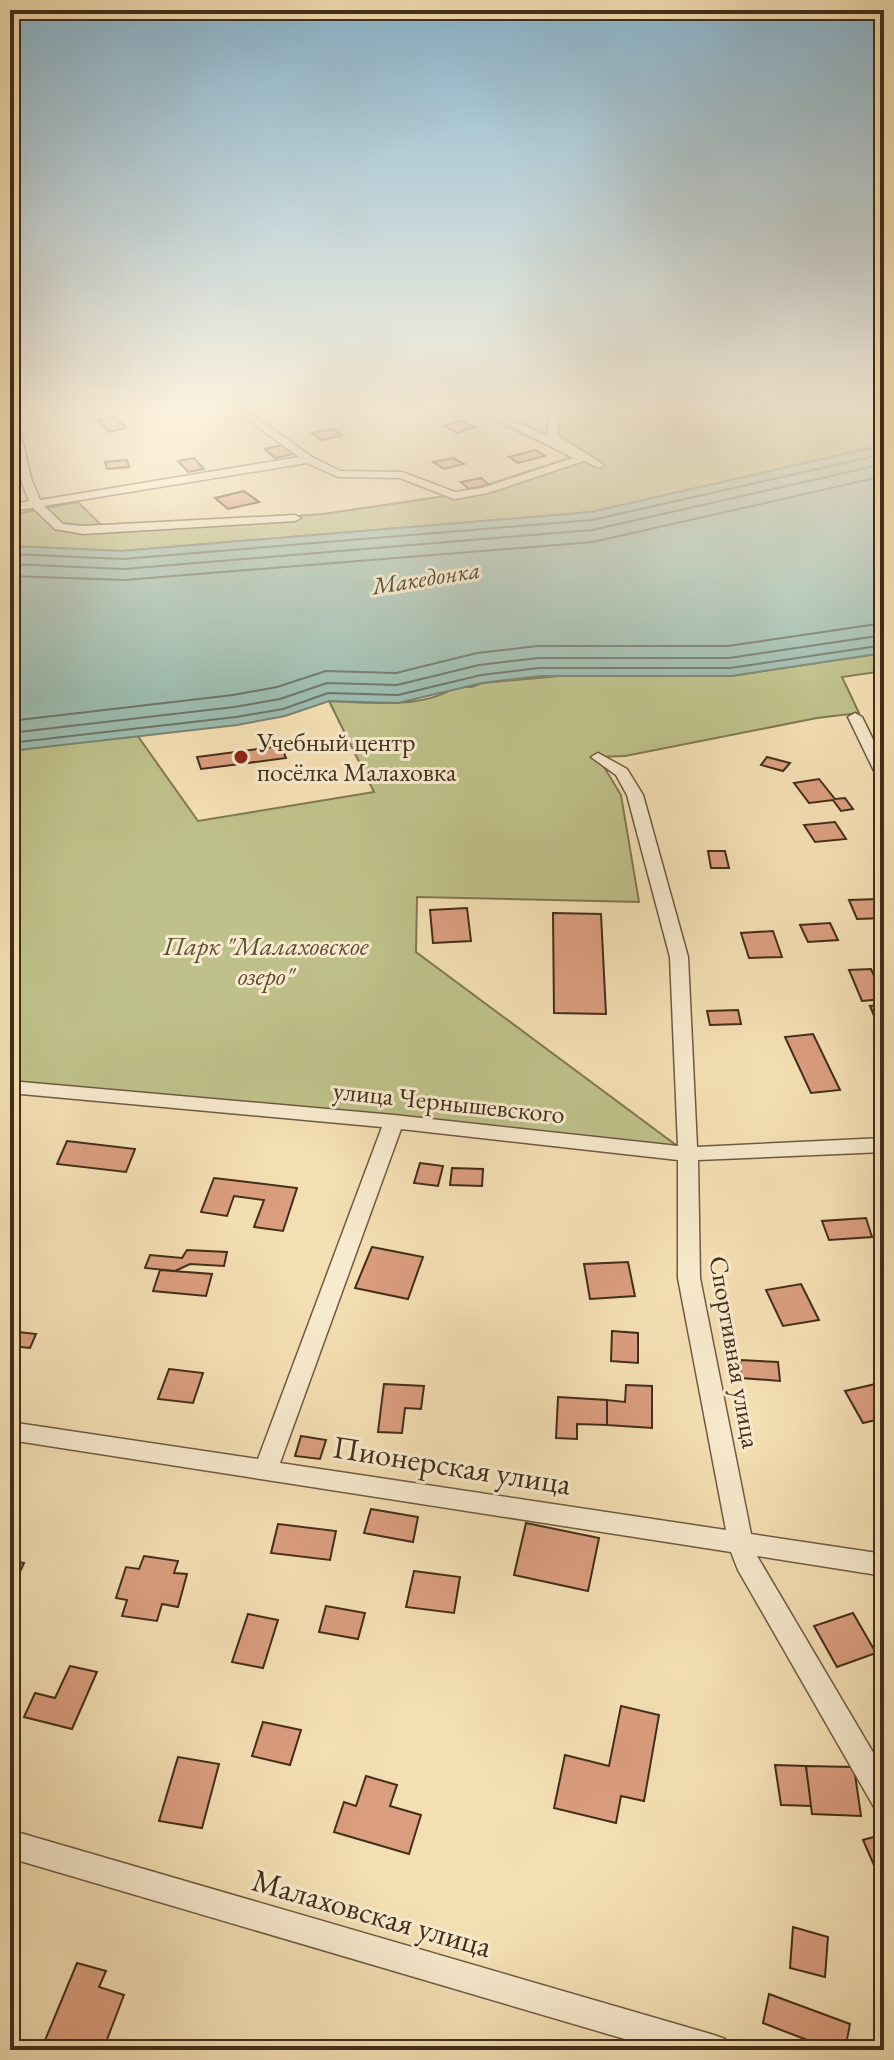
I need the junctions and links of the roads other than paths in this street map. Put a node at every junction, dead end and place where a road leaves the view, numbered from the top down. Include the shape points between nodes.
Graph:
1 (47, 502) edge
2 (36, 504) junction
3 (10, 508) edge
4 (295, 518) dead end
5 (855, 717) dead end
6 (598, 757) dead end
7 (884, 777) edge
8 (10, 1087) edge
9 (394, 1122) junction
10 (884, 1145) edge
11 (688, 1154) junction
12 (10, 1431) edge
13 (265, 1471) junction
14 (741, 1544) junction
15 (884, 1565) edge
16 (884, 1797) edge
17 (10, 1844) edge
18 (714, 2050) edge

1 - 2 street
2 - 3 street
2 - 4 street via 59,527 83,530
5 - 7 street
6 - 11 street, Спортивная улица via 622,772 635,795 679,957
8 - 9 street, улица Чернышевского
9 - 11 street, улица Чернышевского
9 - 13 street
10 - 11 street, улица Чернышевского
11 - 14 street, Спортивная улица via 689,1278
12 - 13 street, Пионерская улица
13 - 14 street, Пионерская улица
14 - 15 street, Пионерская улица
14 - 16 street, Спортивная улица
17 - 18 street, Малаховская улица

